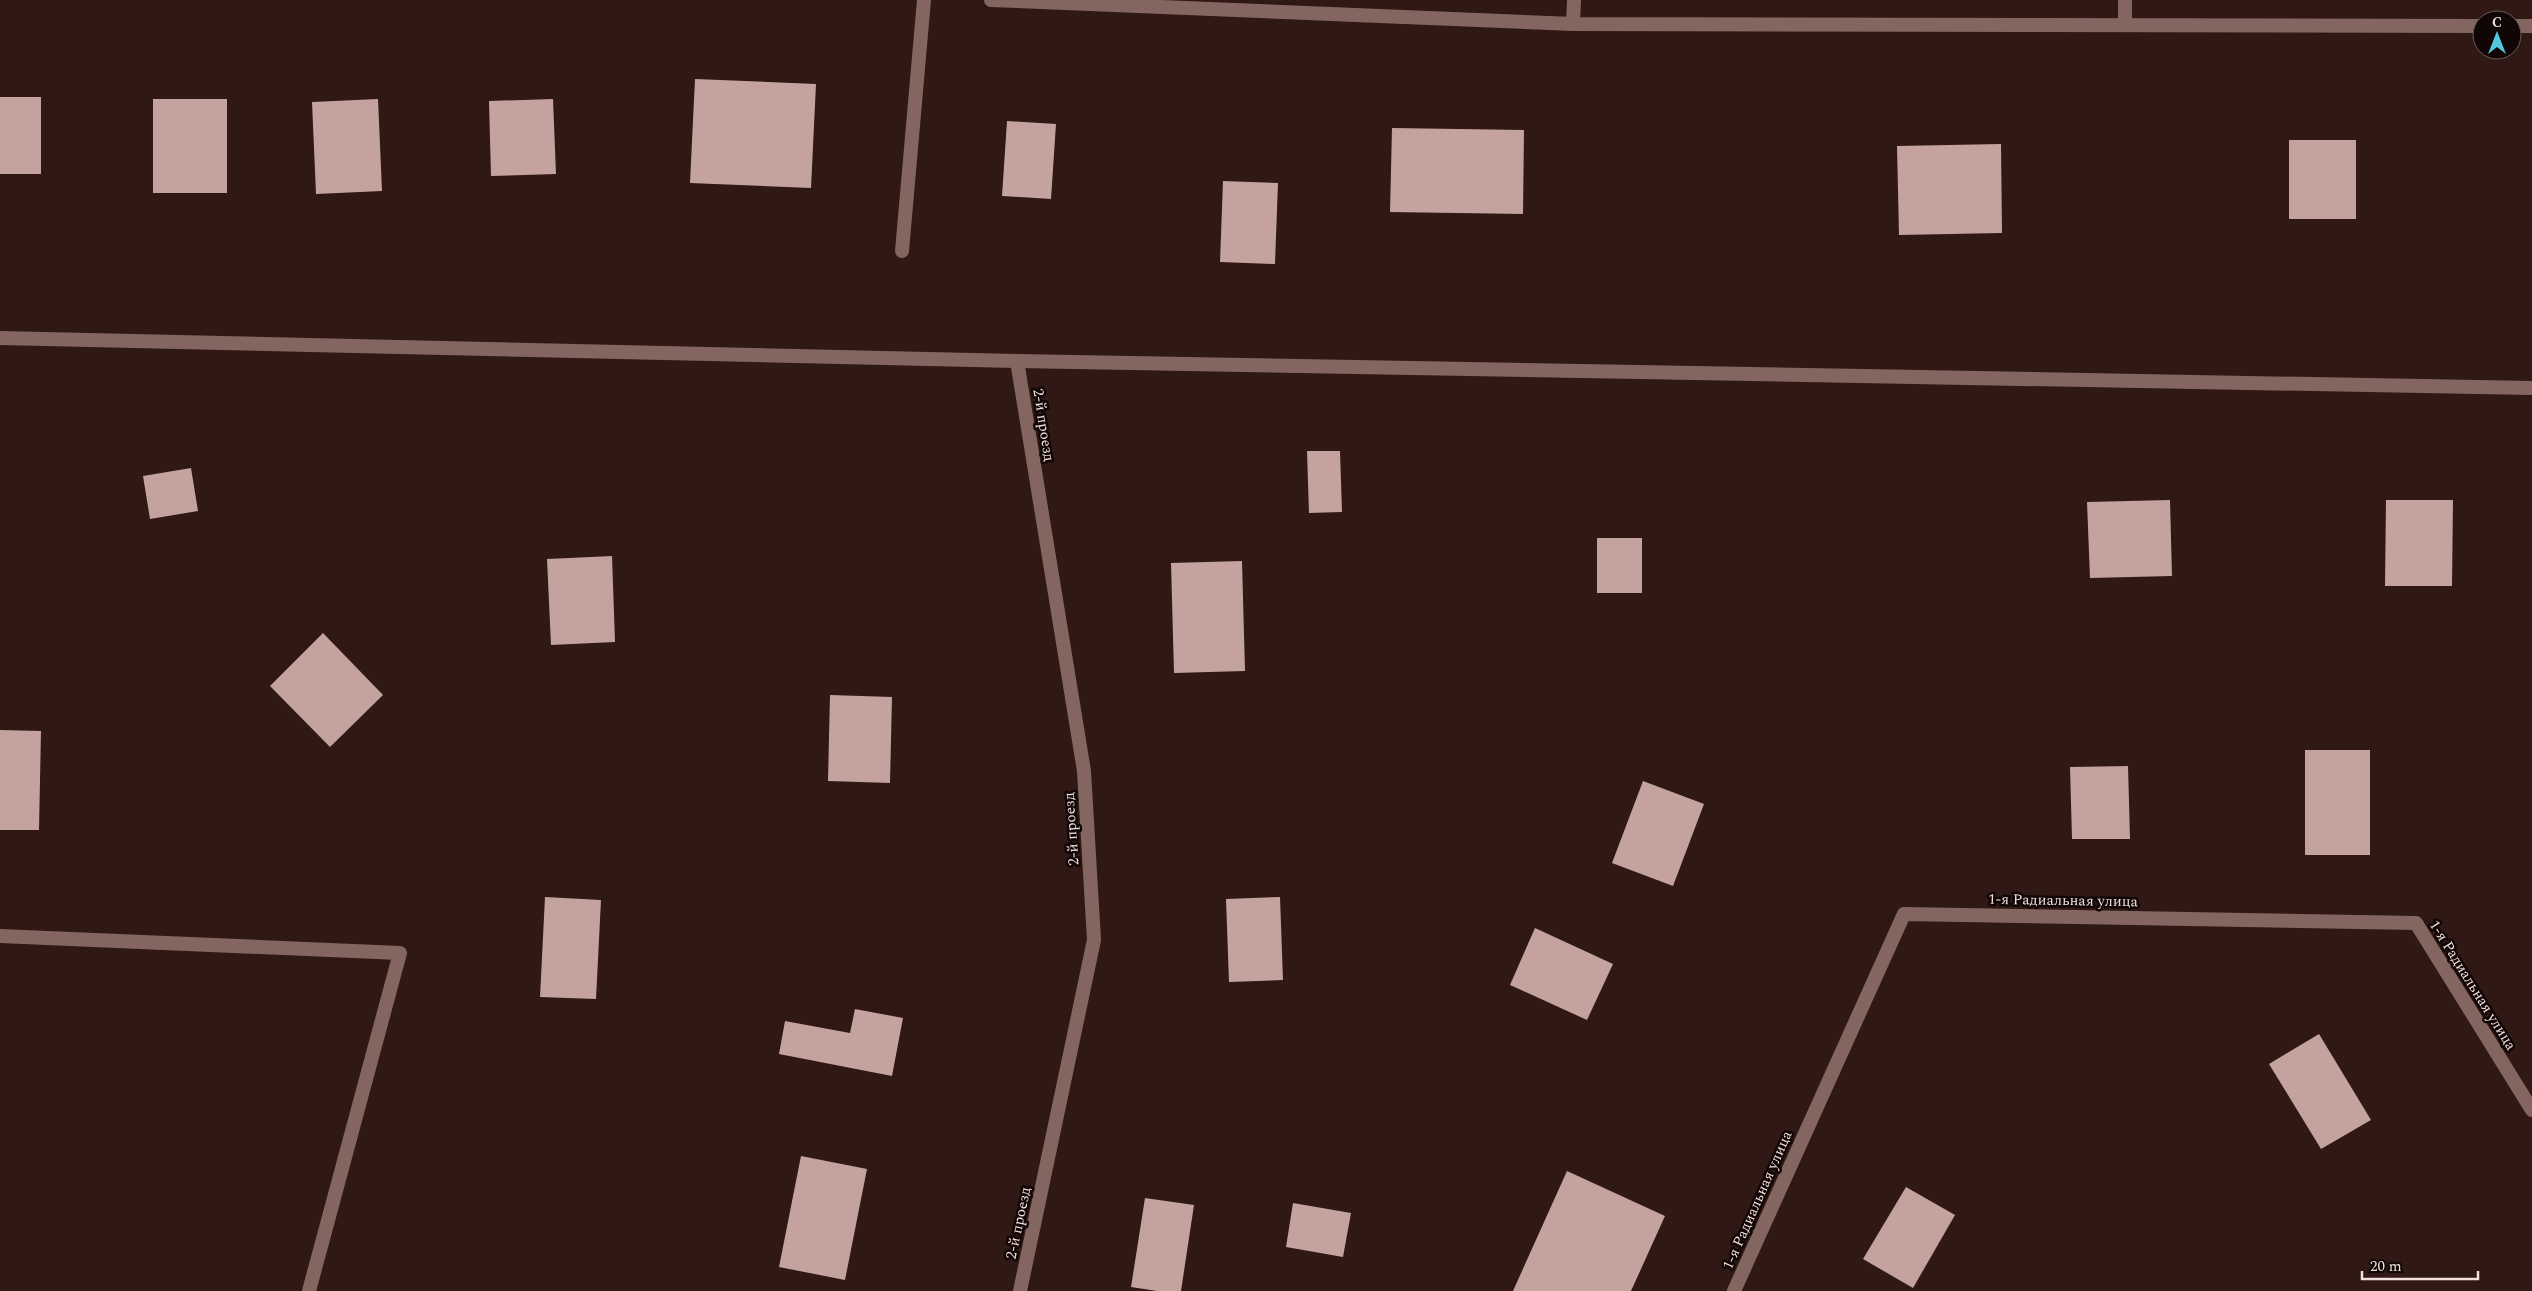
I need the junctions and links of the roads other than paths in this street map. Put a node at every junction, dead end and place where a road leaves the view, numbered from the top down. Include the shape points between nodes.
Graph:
1 (924, 0) edge
2 (991, 0) edge
3 (1574, 0) edge
4 (2125, 0) edge
5 (1573, 24) junction
6 (2125, 24) junction
7 (2472, 26) edge
8 (902, 251) dead end
9 (0, 338) edge
10 (1017, 362) junction
11 (2532, 388) edge
12 (0, 936) edge
13 (2532, 1110) edge
14 (309, 1291) edge
15 (1020, 1291) edge
16 (1734, 1291) edge

1 - 8 street
2 - 5 street
3 - 5 street
4 - 6 street
5 - 6 street
6 - 7 street
9 - 10 street
10 - 11 street
10 - 15 street, 2-й проезд via 1084,771 1094,940
12 - 14 street via 400,953
13 - 16 street, 1-я Радиальная улица via 2416,923 1904,914

